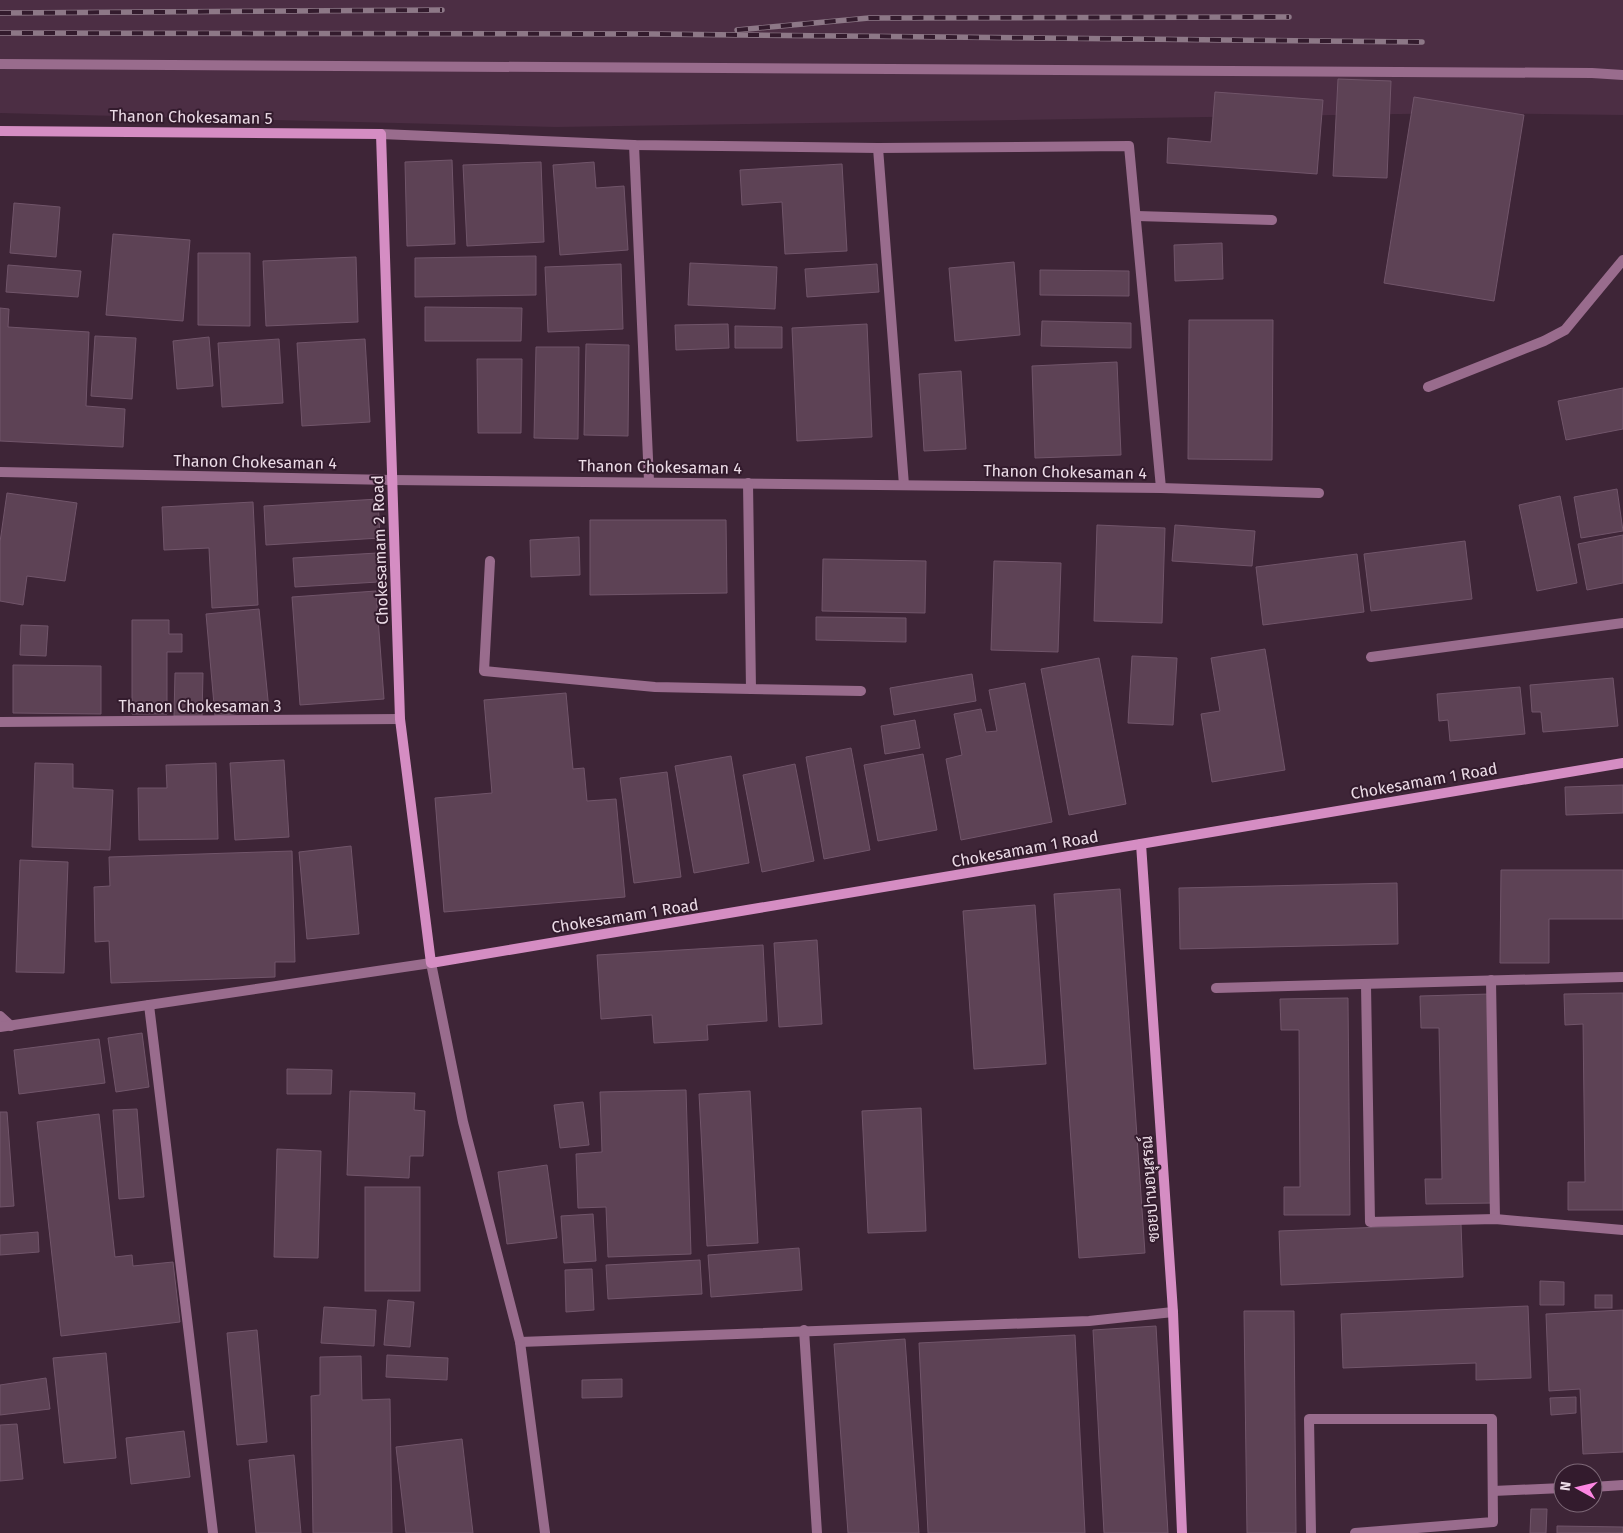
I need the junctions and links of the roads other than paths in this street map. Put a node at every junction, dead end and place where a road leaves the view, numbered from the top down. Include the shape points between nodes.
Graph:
1 (0, 64) edge
2 (1623, 75) edge
3 (0, 130) edge
4 (381, 134) junction
5 (634, 145) junction
6 (878, 148) junction
7 (1137, 216) junction
8 (1272, 220) dead end
9 (1623, 260) edge
10 (1428, 387) dead end
11 (0, 472) edge
12 (392, 480) junction
13 (649, 481) junction
14 (748, 483) junction
15 (904, 485) junction
16 (1161, 488) junction
17 (1319, 493) dead end
18 (490, 561) dead end
19 (1623, 623) edge
20 (1371, 657) dead end
21 (751, 689) junction
22 (861, 691) dead end
23 (400, 719) junction
24 (0, 722) edge
25 (1623, 762) edge
26 (1141, 844) junction
27 (431, 963) junction
28 (1623, 977) edge
29 (1490, 980) junction
30 (1366, 985) junction
31 (1216, 988) dead end
32 (150, 1005) junction
33 (0, 1016) edge
34 (5, 1027) edge
35 (1495, 1219) junction
36 (1623, 1230) edge
37 (1174, 1312) junction
38 (804, 1330) junction
39 (520, 1342) junction
40 (1623, 1485) edge
41 (1603, 1486) edge
42 (1553, 1488) edge
43 (1493, 1491) junction
44 (213, 1533) edge
45 (545, 1533) edge
46 (817, 1533) edge
47 (1182, 1533) edge
48 (1311, 1533) edge
49 (1355, 1533) edge

1 - 2 street
3 - 4 street, Thanon Chokesaman 5
4 - 5 street
4 - 12 street, Chokesamam 2 Road
5 - 6 street
5 - 13 street
6 - 7 street via 1129,146
6 - 15 street
7 - 8 street
7 - 16 street
9 - 10 street via 1565,330
11 - 12 street, Thanon Chokesaman 4
12 - 13 street, Thanon Chokesaman 4
12 - 23 street, Chokesamam 2 Road
13 - 14 street, Thanon Chokesaman 4
14 - 15 street, Thanon Chokesaman 4
14 - 21 street
15 - 16 street, Thanon Chokesaman 4
16 - 17 street, Thanon Chokesaman 4
18 - 21 street via 484,671 655,687
19 - 20 street
21 - 22 street
23 - 24 street, Thanon Chokesaman 3
23 - 27 street, Chokesamam 2 Road
25 - 26 street, Chokesamam 1 Road
26 - 27 street, Chokesamam 1 Road
26 - 37 street, ซอยปานอนุสรณ์
27 - 32 street
27 - 39 street via 464,1122
28 - 29 street
29 - 30 street
29 - 35 street
30 - 31 street
30 - 35 street via 1370,1222
32 - 34 street
32 - 44 street
33 - 34 street
35 - 36 street
37 - 38 street via 1089,1321
37 - 47 street, ซอยปานอนุสรณ์
38 - 39 street
38 - 46 street
39 - 45 street
40 - 41 street
42 - 43 street
43 - 48 street via 1492,1419 1308,1419
43 - 49 street via 1493,1522

